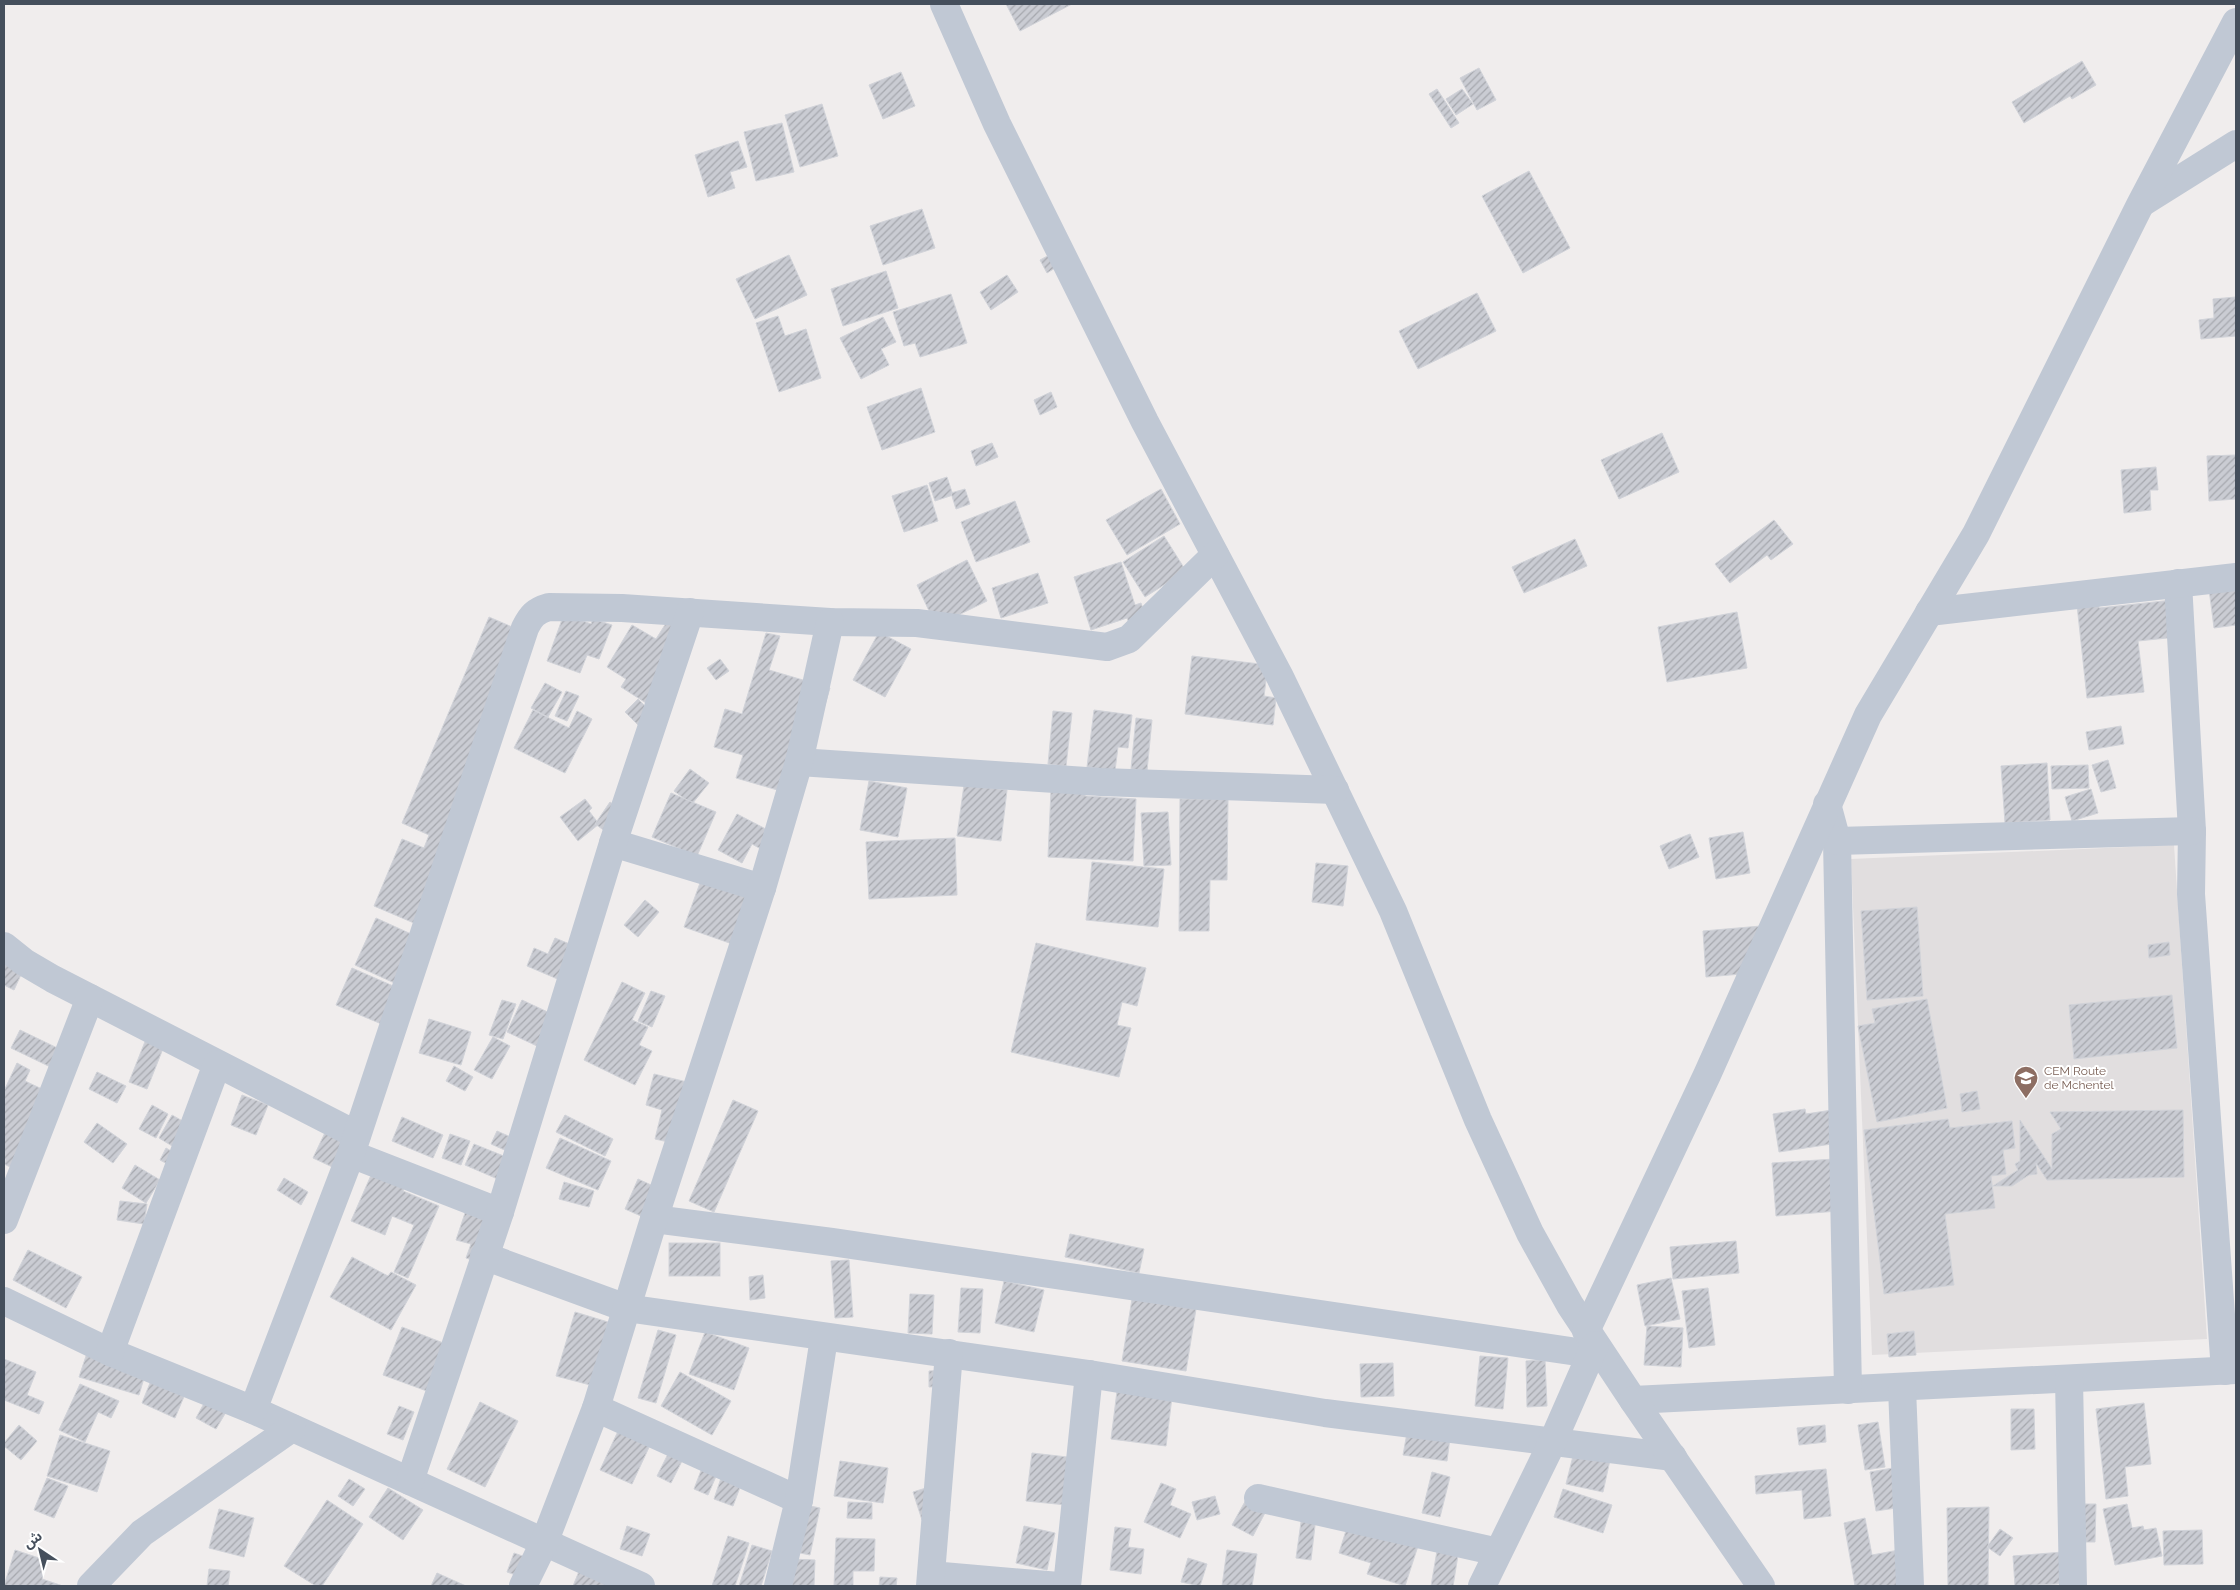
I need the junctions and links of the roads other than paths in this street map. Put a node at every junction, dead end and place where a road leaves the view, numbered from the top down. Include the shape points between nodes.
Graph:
1 (944, 4) edge
2 (2236, 22) edge
3 (2236, 144) edge
4 (2140, 205) junction
5 (1215, 555) junction
6 (2236, 578) edge
7 (2178, 583) junction
8 (690, 612) junction
9 (1929, 612) junction
10 (830, 622) junction
11 (799, 762) junction
12 (1335, 790) junction
13 (1827, 804) junction
14 (2192, 830) junction
15 (1837, 841) junction
16 (613, 843) junction
17 (762, 888) junction
18 (4, 946) edge
19 (90, 998) junction
20 (218, 1064) junction
21 (354, 1144) junction
22 (500, 1212) junction
23 (654, 1219) junction
24 (4, 1220) edge
25 (484, 1256) junction
26 (4, 1301) edge
27 (626, 1308) junction
28 (824, 1338) junction
29 (1590, 1343) junction
30 (110, 1352) junction
31 (949, 1353) junction
32 (2231, 1370) edge
33 (1089, 1374) junction
34 (2069, 1379) junction
35 (1902, 1388) junction
36 (1848, 1390) junction
37 (1633, 1400) junction
38 (596, 1408) junction
39 (253, 1410) junction
40 (292, 1428) junction
41 (1552, 1443) junction
42 (1673, 1457) junction
43 (410, 1481) junction
44 (1258, 1498) dead end
45 (799, 1500) junction
46 (544, 1543) junction
47 (1498, 1552) junction
48 (930, 1581) edge
49 (91, 1586) edge
50 (523, 1586) edge
51 (641, 1586) edge
52 (778, 1586) edge
53 (1059, 1586) edge
54 (1067, 1586) edge
55 (1482, 1586) edge
56 (1760, 1586) edge
57 (1910, 1586) edge
58 (2073, 1586) edge

1 - 5 street via 997,124
2 - 4 street
3 - 4 street
4 - 9 street via 1976,534
5 - 10 street via 1129,639 1108,647 917,623
5 - 12 street
6 - 7 street
7 - 9 street
7 - 14 street
8 - 10 street
8 - 16 street
8 - 21 street via 549,608 532,615 524,628
9 - 13 street via 1868,715
10 - 11 street
11 - 12 street via 1101,782
11 - 17 street
12 - 29 street via 1393,911 1478,1120 1526,1224
13 - 15 street
13 - 29 street
14 - 15 street
14 - 32 street via 2191,894
15 - 36 street
16 - 17 street
16 - 22 street
17 - 23 street
18 - 19 street via 24,962
19 - 20 street
19 - 24 street
20 - 21 street
20 - 30 street
21 - 22 street
21 - 39 street
22 - 25 street
23 - 27 street
23 - 29 street
25 - 27 street
25 - 43 street
26 - 30 street
27 - 28 street
27 - 38 street
28 - 31 street
28 - 45 street
29 - 37 street
29 - 41 street
30 - 39 street
31 - 33 street
31 - 48 street
32 - 34 street
33 - 41 street via 1325,1413
33 - 54 street
34 - 35 street
34 - 58 street
35 - 36 street
35 - 57 street
36 - 37 street
37 - 42 street
38 - 45 street
38 - 46 street
39 - 40 street
40 - 43 street
40 - 49 street via 142,1533
41 - 42 street
41 - 47 street
42 - 56 street
43 - 46 street
44 - 47 street
45 - 52 street
46 - 50 street
46 - 51 street
47 - 55 street
48 - 53 street

